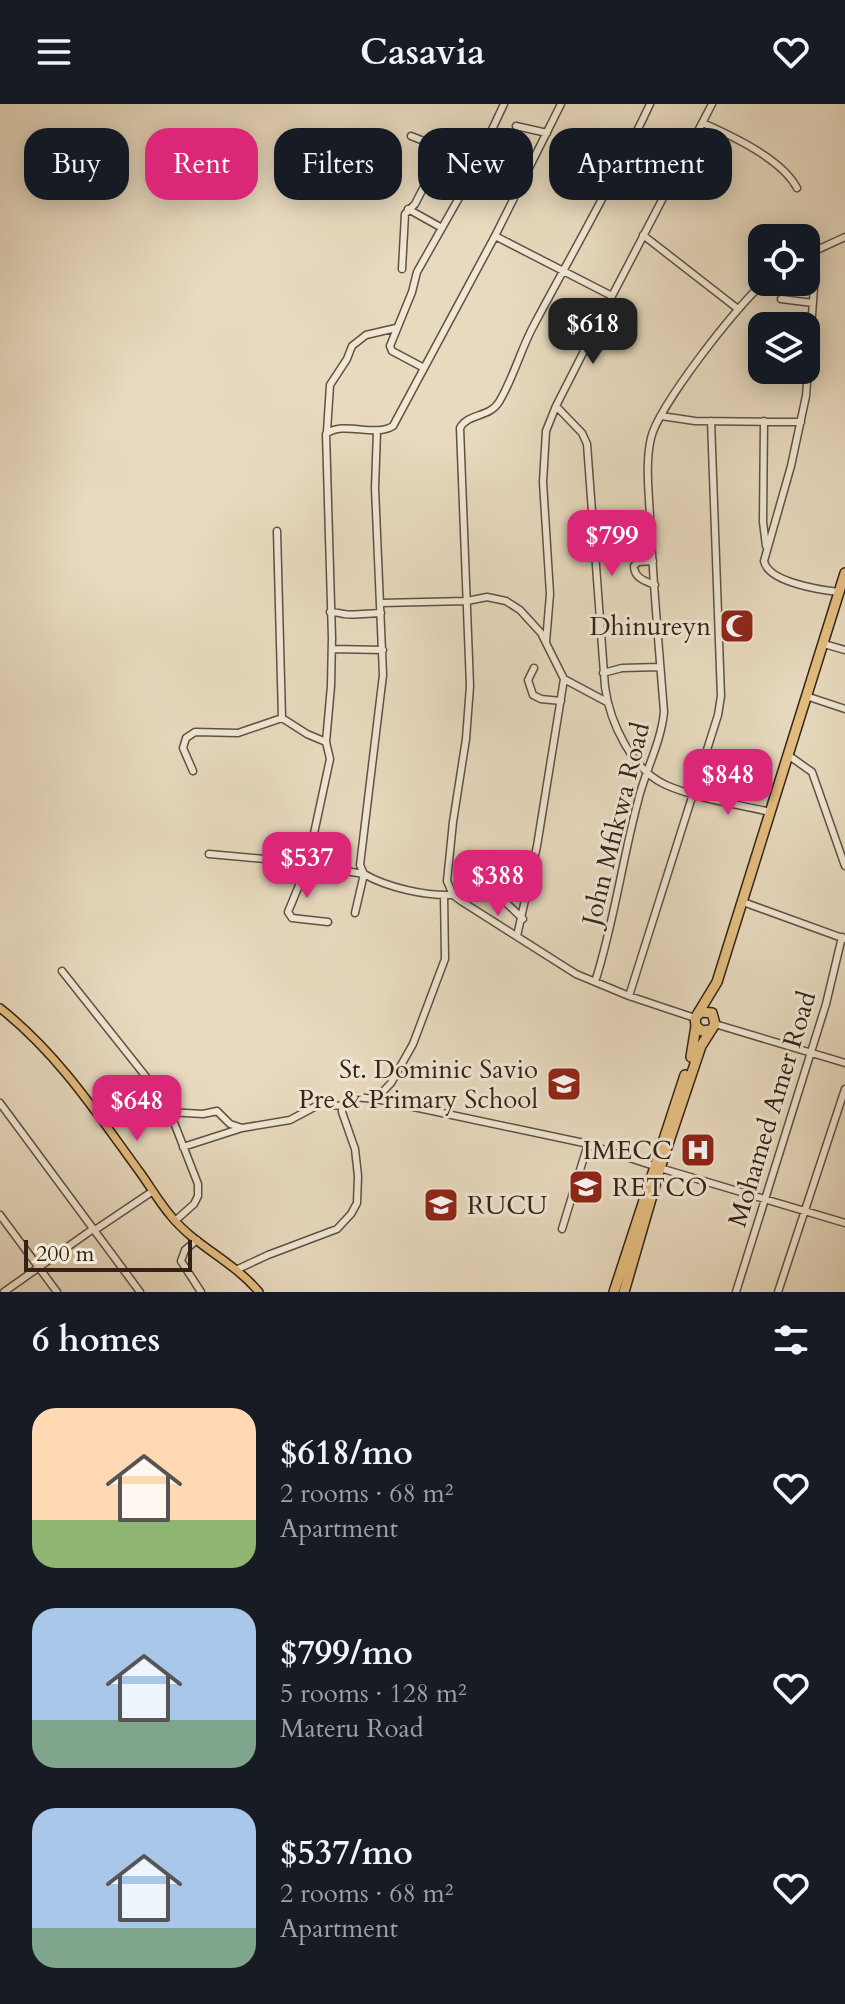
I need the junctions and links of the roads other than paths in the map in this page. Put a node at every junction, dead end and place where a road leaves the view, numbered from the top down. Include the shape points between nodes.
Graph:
1 (504, 104) edge
2 (561, 104) edge
3 (650, 104) edge
4 (712, 104) edge
5 (703, 123) junction
6 (516, 126) dead end
7 (493, 128) edge
8 (547, 133) junction
9 (411, 136) dead end
10 (418, 137) edge
11 (797, 188) dead end
12 (418, 198) edge
13 (457, 200) edge
14 (408, 209) junction
15 (442, 228) junction
16 (643, 235) junction
17 (495, 236) junction
18 (845, 237) edge
19 (820, 248) edge
20 (402, 269) dead end
21 (563, 271) junction
22 (612, 296) junction
23 (751, 296) edge
24 (812, 296) edge
25 (781, 299) dead end
26 (813, 303) junction
27 (738, 309) junction
28 (396, 328) junction
29 (424, 368) junction
30 (556, 406) junction
31 (661, 416) junction
32 (711, 421) junction
33 (764, 421) junction
34 (801, 422) junction
35 (327, 431) junction
36 (377, 431) junction
37 (277, 531) dead end
38 (766, 550) junction
39 (653, 561) junction
40 (845, 573) edge
41 (655, 585) junction
42 (839, 592) junction
43 (467, 601) junction
44 (381, 603) junction
45 (330, 612) junction
46 (381, 613) junction
47 (845, 640) edge
48 (546, 642) junction
49 (824, 644) junction
50 (332, 649) junction
51 (841, 649) edge
52 (383, 650) junction
53 (660, 667) junction
54 (534, 668) dead end
55 (603, 673) junction
56 (564, 679) junction
57 (806, 696) junction
58 (561, 701) junction
59 (607, 702) junction
60 (845, 709) edge
61 (282, 718) junction
62 (326, 742) junction
63 (788, 755) junction
64 (193, 771) dead end
65 (646, 771) junction
66 (693, 793) junction
67 (770, 812) junction
68 (209, 854) dead end
69 (307, 866) junction
70 (845, 866) edge
71 (364, 874) junction
72 (497, 894) dead end
73 (444, 895) junction
74 (453, 895) junction
75 (743, 902) junction
76 (355, 913) dead end
77 (523, 919) junction
78 (328, 922) dead end
79 (517, 936) junction
80 (843, 938) edge
81 (62, 971) dead end
82 (595, 982) junction
83 (717, 982) junction
84 (629, 996) junction
85 (0, 1008) edge
86 (696, 1020) junction
87 (714, 1025) junction
88 (810, 1051) junction
89 (845, 1063) edge
90 (845, 1089) edge
91 (376, 1099) junction
92 (0, 1103) edge
93 (342, 1106) junction
94 (168, 1112) junction
95 (242, 1128) junction
96 (588, 1144) junction
97 (183, 1147) junction
98 (657, 1167) junction
99 (153, 1191) junction
100 (766, 1198) junction
101 (804, 1211) junction
102 (0, 1215) edge
103 (175, 1221) junction
104 (845, 1223) edge
105 (562, 1229) dead end
106 (94, 1230) junction
107 (197, 1240) junction
108 (38, 1266) junction
109 (238, 1269) junction
110 (4, 1292) edge
111 (57, 1292) edge
112 (140, 1292) edge
113 (201, 1292) edge
114 (259, 1292) edge
115 (614, 1292) edge
116 (624, 1292) edge
117 (736, 1292) edge
118 (778, 1292) edge

1 - 7 street
2 - 8 street
3 - 21 street
4 - 5 street
5 - 11 street via 780,168
5 - 16 street
6 - 8 street
8 - 17 street
9 - 10 street
12 - 14 street
13 - 15 street
14 - 15 street
14 - 20 street
15 - 28 street via 417,272
16 - 22 street
16 - 27 street
17 - 21 street
17 - 29 street
18 - 19 street
21 - 22 street
21 - 43 street via 494,410 460,428
22 - 30 street
23 - 27 street, John Mfikwa Road
24 - 26 street
25 - 26 street
26 - 34 street
27 - 31 street, John Mfikwa Road
28 - 29 street via 389,348
28 - 35 street via 354,343 330,385
29 - 36 street via 393,426
30 - 48 street via 543,451 550,594
30 - 55 street via 587,444
31 - 32 street
31 - 39 street, John Mfikwa Road via 649,450
32 - 33 street
32 - 66 street via 721,696
33 - 34 street
33 - 38 street
34 - 38 street
35 - 36 street
35 - 45 street
36 - 44 street
37 - 61 street
38 - 42 street via 769,572
39 - 41 street, John Mfikwa Road
39 - 41 street via 636,563 634,571
40 - 42 highway
41 - 53 street, John Mfikwa Road
42 - 49 highway
43 - 44 street
43 - 48 street via 506,601
43 - 74 street via 470,686 447,881
44 - 46 street
45 - 46 street
45 - 50 street
46 - 52 street
47 - 51 street
48 - 56 street
49 - 51 street
49 - 57 highway
50 - 52 street
50 - 62 street
52 - 71 street via 360,865
53 - 55 street
53 - 65 street, John Mfikwa Road via 663,727
54 - 58 street via 528,680 533,695
55 - 59 street
56 - 58 street
56 - 59 street
57 - 60 street
57 - 63 highway
58 - 77 street
59 - 65 street via 621,736
61 - 62 street
61 - 64 street via 238,733 190,735 184,753
62 - 69 street via 330,759
63 - 67 highway
63 - 70 street via 812,772
65 - 66 street via 668,786
65 - 82 street, John Mfikwa Road
66 - 67 street
66 - 84 street
67 - 75 highway
68 - 69 street
69 - 71 street
69 - 78 street via 289,916
71 - 73 street
71 - 76 street
72 - 77 street
73 - 74 street
73 - 91 street via 445,959 413,1044
74 - 79 street
75 - 80 street
75 - 83 highway
77 - 79 street
79 - 82 street
80 - 88 street, Mohamed Amer Road
81 - 94 street via 144,1073
82 - 84 street
83 - 86 highway
83 - 87 highway
84 - 86 street
85 - 99 main road via 53,1056
86 - 87 highway via 702,1031
86 - 87 highway via 708,1011
86 - 98 highway via 693,1051
87 - 88 street
87 - 98 highway via 701,1046
88 - 89 street
88 - 100 street, Mohamed Amer Road
90 - 101 street
91 - 93 street via 354,1097
91 - 96 street
92 - 106 street
93 - 95 street via 320,1104 290,1120
93 - 109 street via 358,1176 351,1214 337,1229
94 - 95 street via 217,1111
94 - 97 street
95 - 97 street
96 - 98 street
96 - 105 street
97 - 103 street via 198,1196
98 - 100 street
98 - 115 highway
98 - 116 highway
99 - 103 main road
99 - 106 street
100 - 101 street
100 - 117 street, Mohamed Amer Road
101 - 104 street
101 - 118 street
102 - 108 street
103 - 107 main road
106 - 108 street
106 - 112 street
107 - 109 main road
107 - 113 street via 181,1261
108 - 110 street
108 - 111 street
109 - 114 main road

